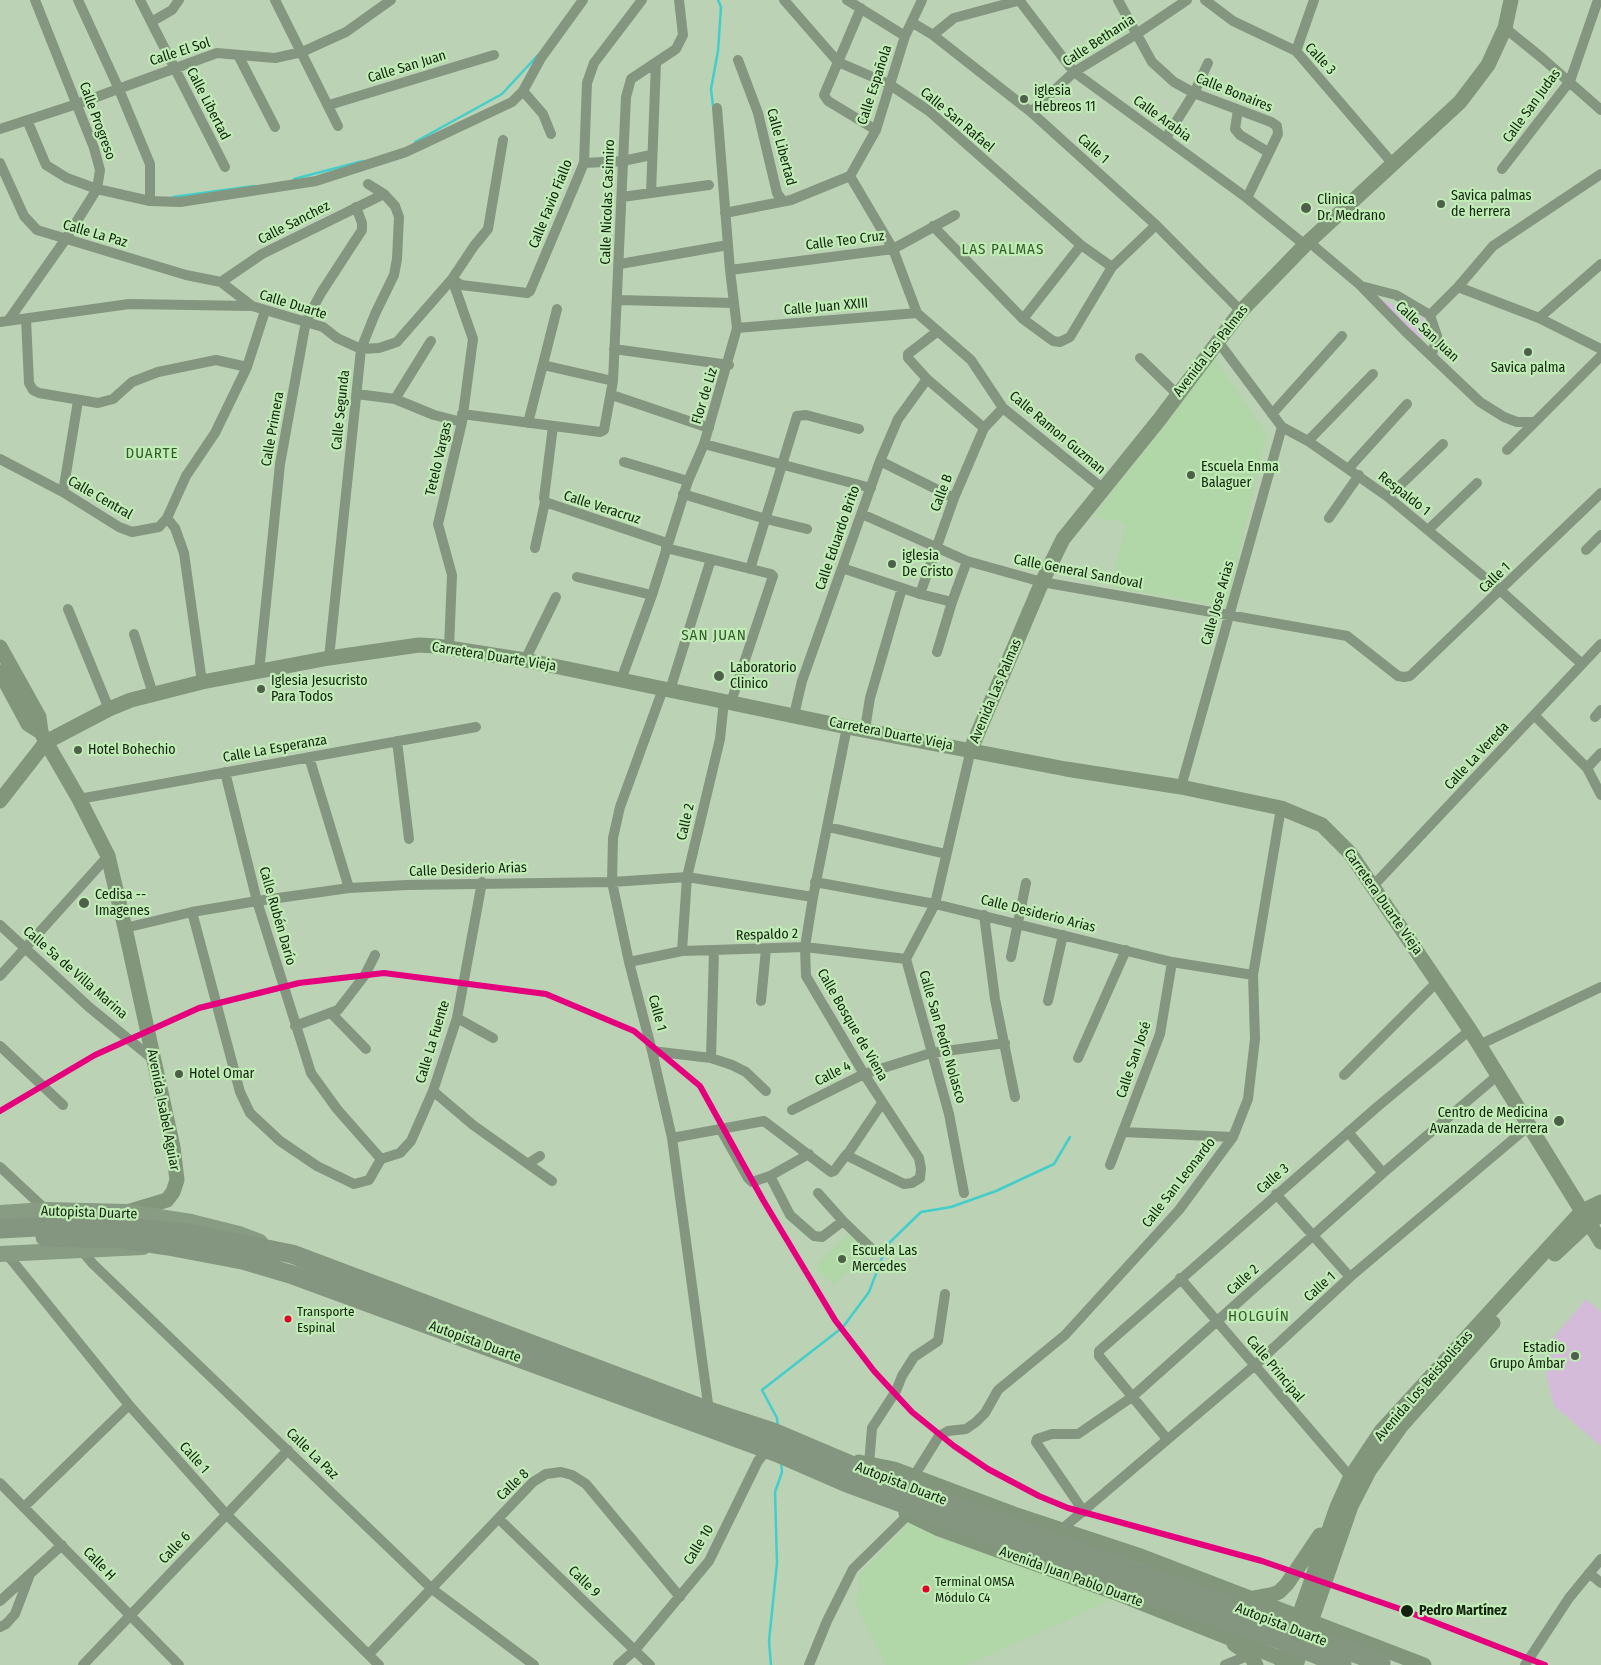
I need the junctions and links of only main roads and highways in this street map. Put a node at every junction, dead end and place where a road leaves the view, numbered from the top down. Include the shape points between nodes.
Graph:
1 (1511, 0) edge
2 (0, 647) edge
3 (0, 672) edge
4 (43, 737) junction
5 (971, 749) junction
6 (0, 801) edge
7 (1601, 1202) edge
8 (127, 1212) junction
9 (0, 1213) edge
10 (1590, 1216) edge
11 (0, 1229) edge
12 (1601, 1242) edge
13 (168, 1246) junction
14 (2, 1251) edge
15 (292, 1254) junction
16 (773, 1445) junction
17 (804, 1454) junction
18 (831, 1456) junction
19 (1355, 1481) junction
20 (847, 1483) junction
21 (1336, 1507) junction
22 (1250, 1598) junction
23 (1194, 1601) junction
24 (1305, 1619) junction
25 (1256, 1657) edge
26 (1291, 1664) edge
27 (1384, 1664) edge
28 (1342, 1665) edge
29 (1424, 1665) edge

1 - 5 main road, Avenida Las Palmas via 1505,28 1488,65 1460,102 1307,244 1241,311 1063,539
2 - 4 main road, Avenida Isabel Aguiar via 39,717
3 - 4 main road, Avenida Isabel Aguiar via 28,724
4 - 5 main road, Carretera Duarte Vieja via 153,694 329,658 403,647 449,648 526,660
4 - 6 main road, Carretera Duarte Vieja
4 - 8 main road, Avenida Isabel Aguiar via 80,799 108,856 174,1147 177,1180 173,1192 167,1200
5 - 10 main road, Carretera Duarte Vieja via 1281,808 1322,825 1350,853 1373,886
7 - 10 main road, Avenida Los Beisbolistas
8 - 9 main road, Autopista Duarte via 46,1210
8 - 15 main road, Autopista Duarte via 191,1222 239,1234
10 - 12 main road, Carretera Duarte Vieja
10 - 19 main road, Avenida Los Beisbolistas
11 - 15 highway, Autopista Duarte via 94,1224 188,1233
13 - 14 main road, Autopista Duarte
13 - 14 highway, Autopista Duarte via 123,1239 76,1237
13 - 16 highway, Autopista Duarte via 242,1260 293,1275
15 - 16 highway, Autopista Duarte via 709,1411
16 - 17 highway
17 - 18 highway
17 - 20 highway, Autopista Duarte
18 - 22 main road, Autopista Duarte via 894,1469 1014,1514 1138,1554
18 - 23 highway, Autopista Duarte
19 - 21 main road, Avenida Los Beisbolistas
19 - 24 main road, Avenida Los Beisbolistas via 1351,1506
20 - 23 highway, Autopista Duarte
20 - 25 main road, Avenida Juan Pablo Duarte via 940,1529 1214,1631
21 - 22 main road via 1288,1584 1271,1595
21 - 24 main road, Avenida Los Beisbolistas
22 - 24 main road
23 - 27 highway, Autopista Duarte, bridge
23 - 28 highway, Autopista Duarte, bridge
24 - 26 main road, Avenida Los Beisbolistas
24 - 29 main road, Autopista Duarte
25 - 26 main road

